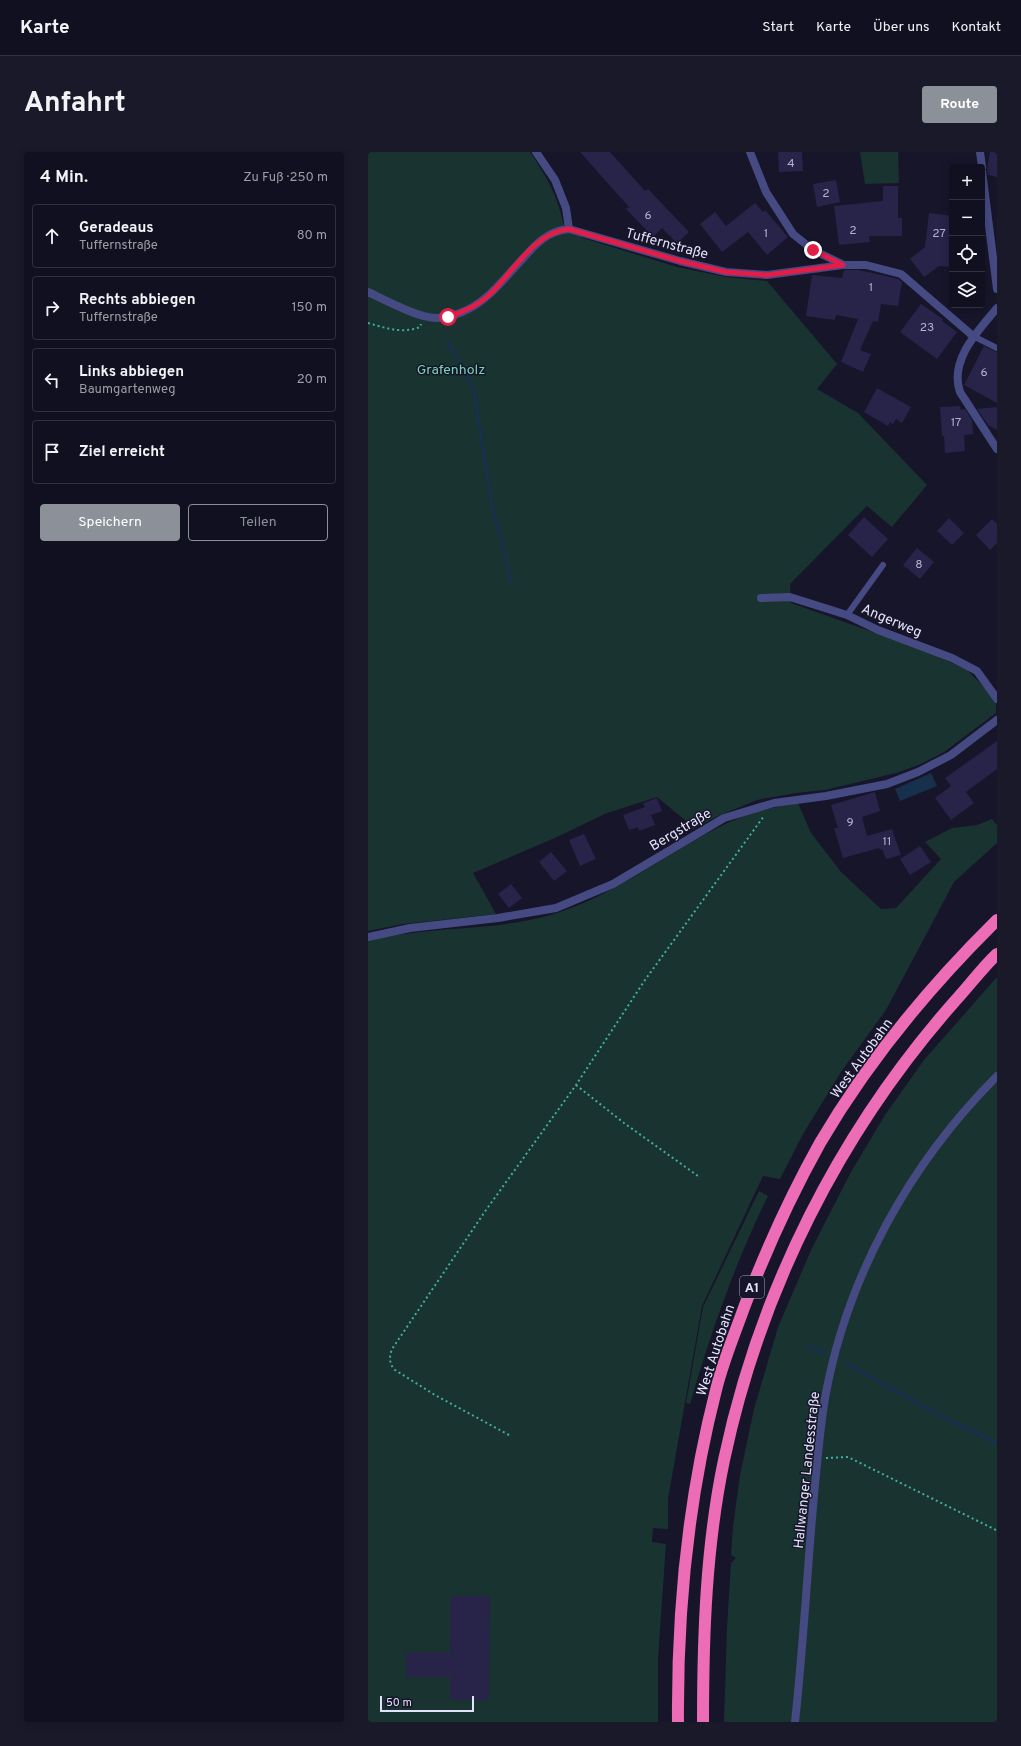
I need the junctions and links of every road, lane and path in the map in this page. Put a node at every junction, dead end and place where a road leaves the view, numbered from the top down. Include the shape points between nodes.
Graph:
1 (536, 152) edge
2 (750, 152) edge
3 (980, 152) edge
4 (982, 164) edge
5 (985, 195) edge
6 (569, 229) junction
7 (843, 265) junction
8 (997, 289) edge
9 (368, 292) edge
10 (997, 308) edge
11 (423, 316) junction
12 (368, 323) edge
13 (974, 336) junction
14 (997, 348) edge
15 (997, 449) edge
16 (883, 565) dead end
17 (761, 598) dead end
18 (847, 615) junction
19 (997, 699) edge
20 (997, 720) edge
21 (774, 803) junction
22 (997, 920) edge
23 (368, 937) edge
24 (997, 954) edge
25 (997, 1076) edge
26 (576, 1085) junction
27 (698, 1176) dead end
28 (509, 1435) dead end
29 (817, 1458) junction
30 (996, 1530) dead end
31 (678, 1722) edge
32 (703, 1722) edge
33 (795, 1722) edge

1 - 6 street via 555,180 566,208
2 - 7 street via 766,192 793,234 813,250
3 - 4 street
5 - 8 street
6 - 7 street, Tuffernstraße via 726,272 767,275
6 - 11 street, Tuffernstraße via 550,233 536,243 488,296 470,309 448,317
7 - 13 street, Tuffernstraße via 866,265 901,274
9 - 11 street, Tuffernstraße
10 - 13 street
11 - 12 path via 420,327 411,331
13 - 14 lane
13 - 15 street via 959,366 957,383 960,392
16 - 18 lane
17 - 18 street, Angerweg via 790,597
18 - 19 street, Angerweg via 878,630 952,658 976,671
20 - 21 street, Bergstraße via 951,755 887,784
21 - 23 street, Bergstraße via 724,818 613,884 556,908 498,918 410,928
21 - 26 path via 645,980
22 - 31 highway, West Autobahn / A1 via 916,1006 857,1086 820,1144 789,1203 749,1294 716,1388 694,1491 680,1624
24 - 32 highway, A1 via 942,1015 864,1119 813,1208 768,1311 724,1460 706,1592
25 - 29 street, Hallwanger Landesstraße via 972,1101 940,1140 911,1181 869,1259 850,1308 831,1371
26 - 27 path
26 - 28 path via 486,1210 390,1355 391,1366 395,1370
29 - 30 path via 848,1457
29 - 33 street, Hallwanger Landesstraße

